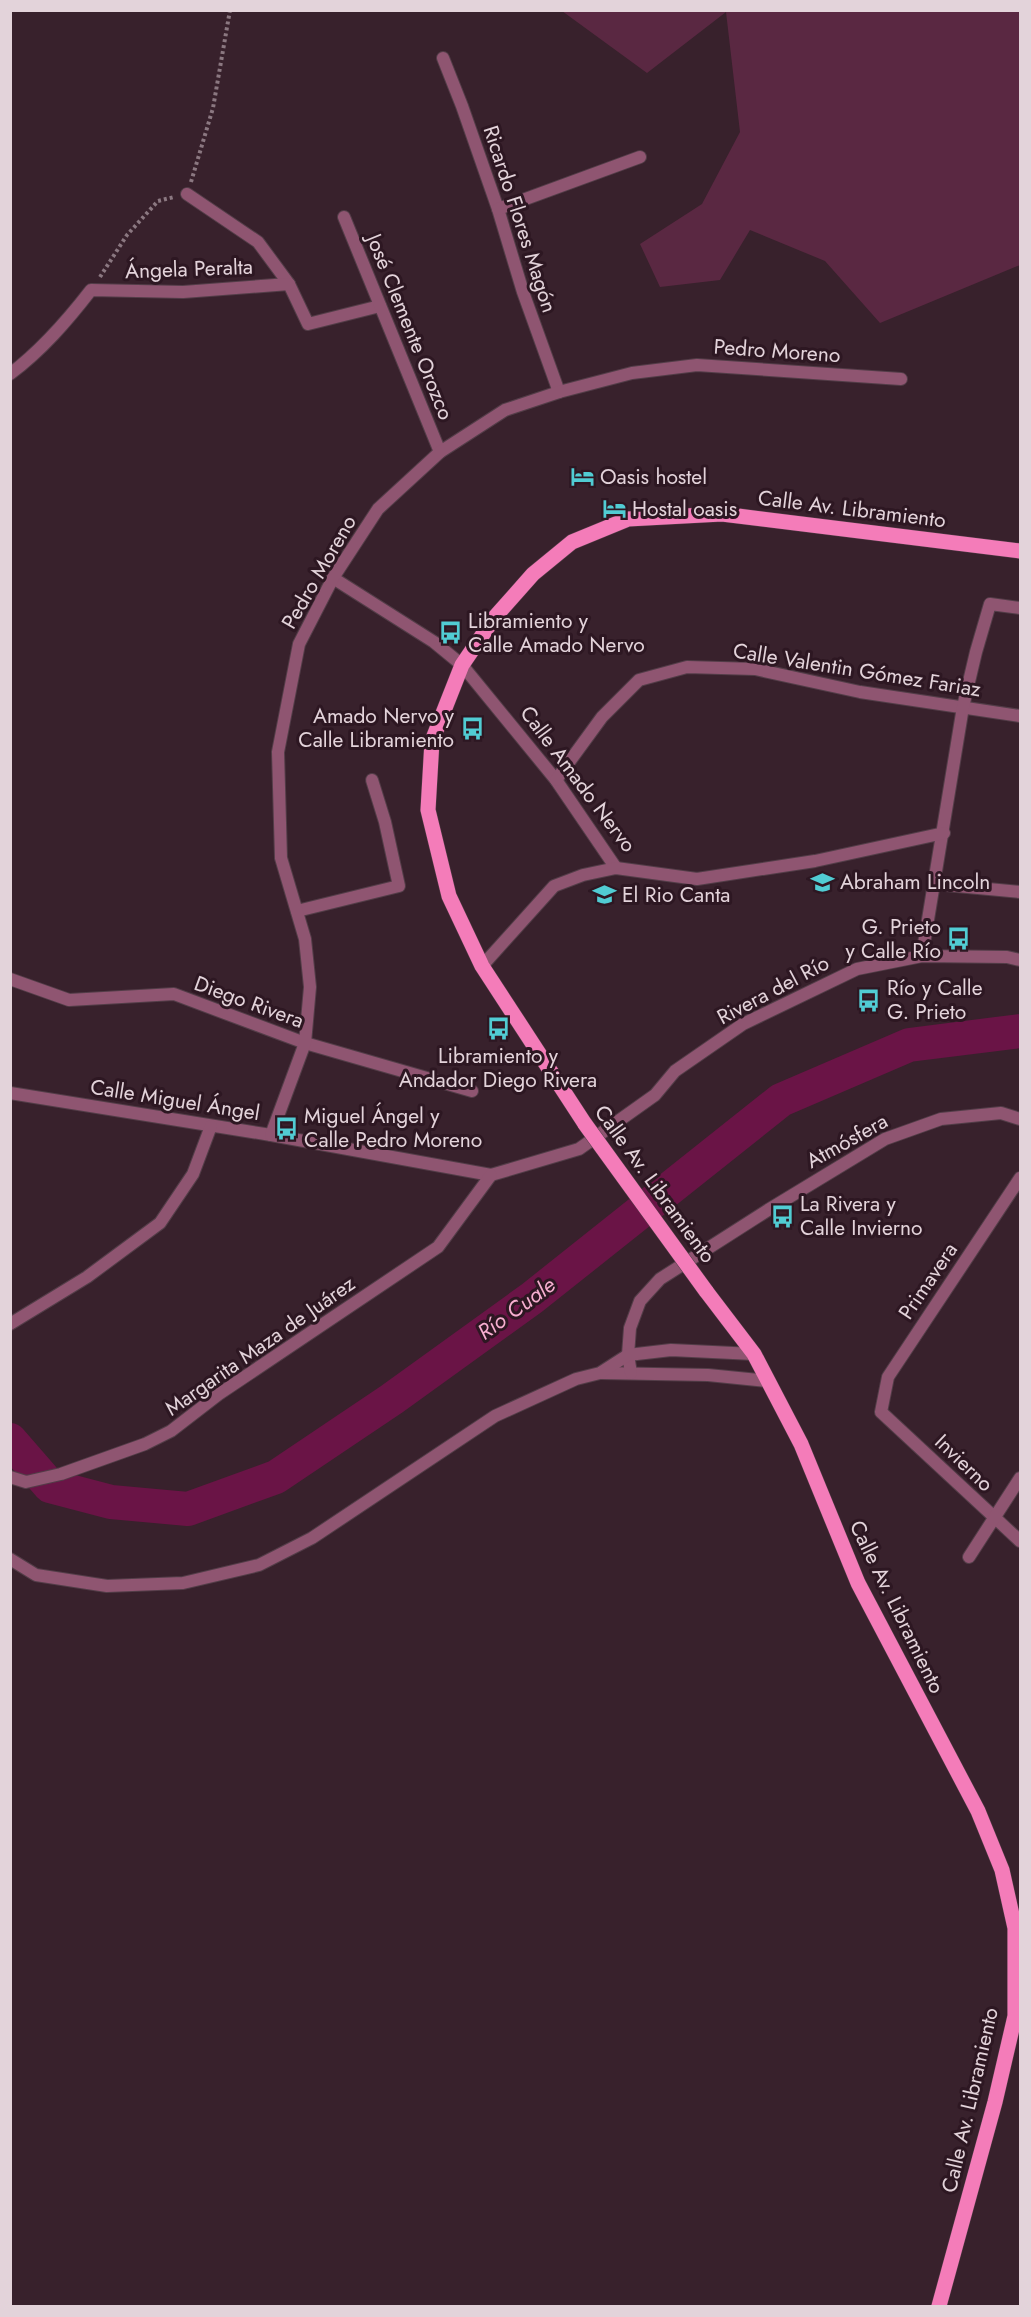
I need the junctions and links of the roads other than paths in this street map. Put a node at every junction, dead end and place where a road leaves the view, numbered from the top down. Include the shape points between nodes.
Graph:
1 (443, 58) dead end
2 (640, 157) dead end
3 (187, 194) road end
4 (498, 209) junction
5 (344, 217) dead end
6 (289, 284) junction
7 (380, 306) junction
8 (10, 374) edge
9 (901, 379) dead end
10 (559, 392) junction
11 (440, 452) junction
12 (1020, 551) edge
13 (333, 578) junction
14 (1020, 608) edge
15 (462, 665) junction
16 (963, 707) junction
17 (1020, 716) edge
18 (372, 780) dead end
19 (556, 780) junction
20 (944, 833) junction
21 (616, 868) junction
22 (935, 884) junction
23 (1020, 892) edge
24 (297, 911) junction
25 (922, 956) junction
26 (1020, 960) edge
27 (482, 966) junction
28 (10, 979) edge
29 (305, 1043) junction
30 (472, 1091) dead end
31 (10, 1093) edge
32 (1020, 1119) edge
33 (211, 1126) junction
34 (271, 1135) junction
35 (579, 1149) joint
36 (491, 1175) junction
37 (1020, 1178) edge
38 (10, 1324) edge
39 (754, 1354) junction
40 (628, 1355) junction
41 (600, 1372) junction
42 (631, 1373) junction
43 (768, 1381) junction
44 (881, 1412) joint
45 (10, 1477) edge
46 (1020, 1478) edge
47 (993, 1518) junction
48 (1020, 1541) edge
49 (969, 1557) dead end
50 (10, 1559) edge
51 (939, 2307) edge

1 - 4 street, Ricardo Flores Magón
2 - 4 street
3 - 6 street, Ángela Peralta via 258,242
4 - 10 street, Ricardo Flores Magón
5 - 7 street, José Clemente Orozco
6 - 7 street, Ángela Peralta via 308,324
6 - 8 street, Ángela Peralta via 183,291 91,290 66,323
7 - 11 street, José Clemente Orozco
9 - 10 street, Pedro Moreno via 697,365 632,373
10 - 11 street, Pedro Moreno via 505,410
11 - 13 street, Pedro Moreno via 378,509
12 - 15 main road, Calle Av. Libramiento via 722,514 628,519 572,542 533,574 494,618
13 - 15 street, Calle Amado Nervo via 434,642
13 - 24 street, Pedro Moreno via 299,644 278,752 281,858
14 - 16 street via 990,604
15 - 19 street, Calle Amado Nervo
15 - 27 main road, Calle Av. Libramiento via 432,741 428,810 449,896
16 - 17 street, Calle Valentin Gómez Fariaz
16 - 19 street, Calle Valentin Gómez Fariaz via 860,692 755,669 687,667 639,680 602,717
16 - 20 street
18 - 24 street via 399,886
19 - 21 street, Calle Amado Nervo
20 - 21 street, Calle Amado Nervo via 816,861 697,879
20 - 22 street
21 - 27 street via 554,886
22 - 23 street
22 - 25 street
24 - 29 street, Pedro Moreno via 305,939 310,987
25 - 26 street, Rivera del Río
25 - 35 street, Rivera del Río via 857,969 743,1024 675,1071 655,1095
27 - 39 main road, Calle Av. Libramiento, bridge via 585,1124
28 - 29 street, Diego Rivera via 69,1000 174,994
29 - 30 street, Diego Rivera
29 - 34 street, Pedro Moreno
31 - 33 street, Calle Miguel Ángel
32 - 40 street, Atmósfera via 1001,1113 941,1119 885,1139 660,1279 640,1301 630,1328
33 - 34 street, Calle Miguel Ángel
33 - 38 street via 193,1174 160,1223 87,1277
34 - 36 street, Calle Miguel Ángel
35 - 36 street, Calle Miguel Ángel
36 - 45 street, Margarita Maza de Juárez via 438,1247 219,1394 171,1431 61,1474 26,1482
37 - 44 street, Primavera via 888,1377
39 - 40 street via 670,1350
39 - 43 main road, Calle Av. Libramiento
40 - 41 street
40 - 42 street, Atmósfera
41 - 42 street
41 - 50 street via 495,1416 312,1538 259,1565 183,1583 107,1586 36,1575
42 - 43 street
43 - 51 main road, Calle Av. Libramiento via 801,1444 858,1582 978,1811 1002,1870 1015,1928 1015,2016
44 - 47 street, Invierno
46 - 47 street
47 - 48 street, Invierno
47 - 49 street

